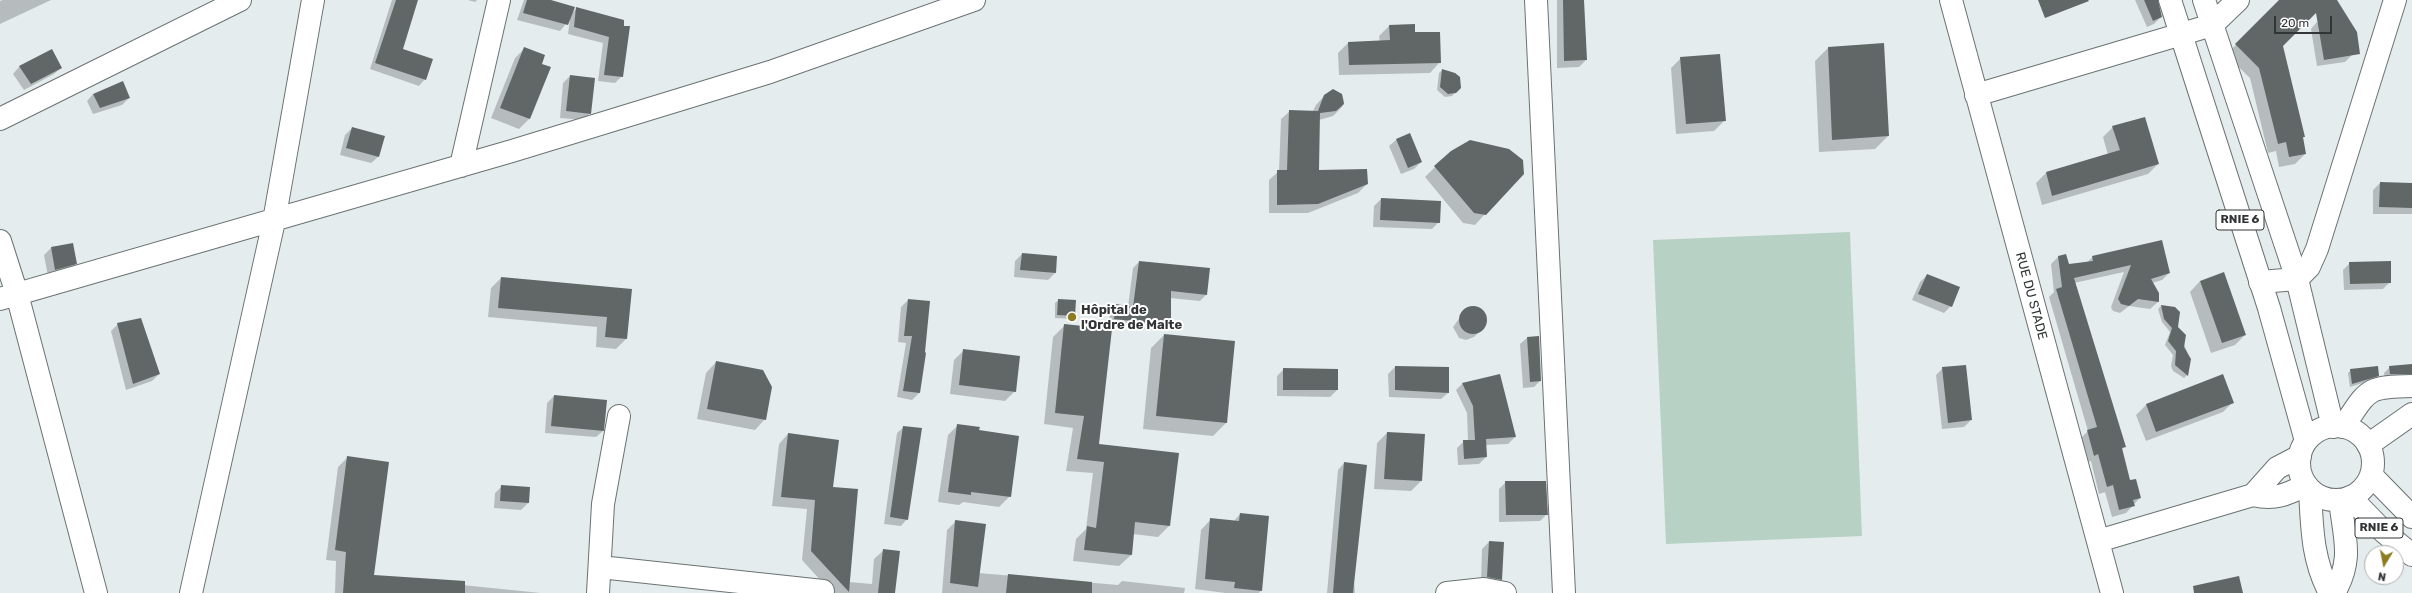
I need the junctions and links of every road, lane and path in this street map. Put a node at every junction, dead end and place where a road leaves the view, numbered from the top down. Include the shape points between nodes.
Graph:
1 (240, 0) edge
2 (313, 0) edge
3 (499, 0) edge
4 (974, 0) edge
5 (1536, 0) edge
6 (1951, 0) edge
7 (2170, 0) edge
8 (2204, 0) edge
9 (2238, 0) edge
10 (2394, 0) edge
11 (2212, 26) junction
12 (2182, 35) junction
13 (1976, 95) junction
14 (0, 119) edge
15 (461, 166) junction
16 (274, 221) junction
17 (0, 241) edge
18 (2297, 279) junction
19 (2260, 282) junction
20 (8, 296) edge
21 (2412, 386) edge
22 (2412, 414) edge
23 (619, 416) dead end
24 (2338, 427) junction
25 (2368, 445) junction
26 (2303, 448) junction
27 (2371, 475) junction
28 (2308, 487) junction
29 (2253, 495) junction
30 (2345, 498) junction
31 (2412, 516) edge
32 (2098, 540) junction
33 (2412, 555) edge
34 (600, 567) junction
35 (823, 591) dead end
36 (96, 593) edge
37 (191, 593) edge
38 (598, 593) edge
39 (1447, 593) edge
40 (1505, 593) edge
41 (1564, 593) edge
42 (2112, 593) edge
43 (2330, 593) edge
44 (2334, 593) edge

1 - 14 street
2 - 16 street
3 - 15 street
4 - 15 street via 770,72
5 - 41 street
6 - 13 street, RUE DU STADE
7 - 12 street, RNIE 6
8 - 11 street, RNIE 6
9 - 11 street
10 - 18 street via 2322,235 2309,267
11 - 12 street
11 - 18 street, RNIE 6
12 - 13 street
12 - 19 street, RNIE 6
13 - 32 street, RUE DU STADE
15 - 16 street
16 - 20 street
16 - 37 street
17 - 20 street
18 - 19 street
18 - 24 street, RNIE 6
19 - 26 street, RNIE 6
20 - 36 street
21 - 24 street via 2379,387 2364,396
22 - 25 street
23 - 34 street via 603,504
24 - 25 street via 2357,434
24 - 26 street via 2314,434
25 - 27 street via 2372,455
26 - 28 street via 2300,471
26 - 29 street via 2277,468
27 - 30 street via 2366,484
27 - 31 street, RNIE 6
28 - 29 street via 2268,499
28 - 30 street via 2329,499
28 - 43 street via 2314,550 2321,577
29 - 32 street
30 - 33 street, RNIE 6
30 - 44 street via 2347,557 2344,577
32 - 42 street, RUE DU STADE
34 - 35 street
34 - 38 street
39 - 40 street via 1484,590

